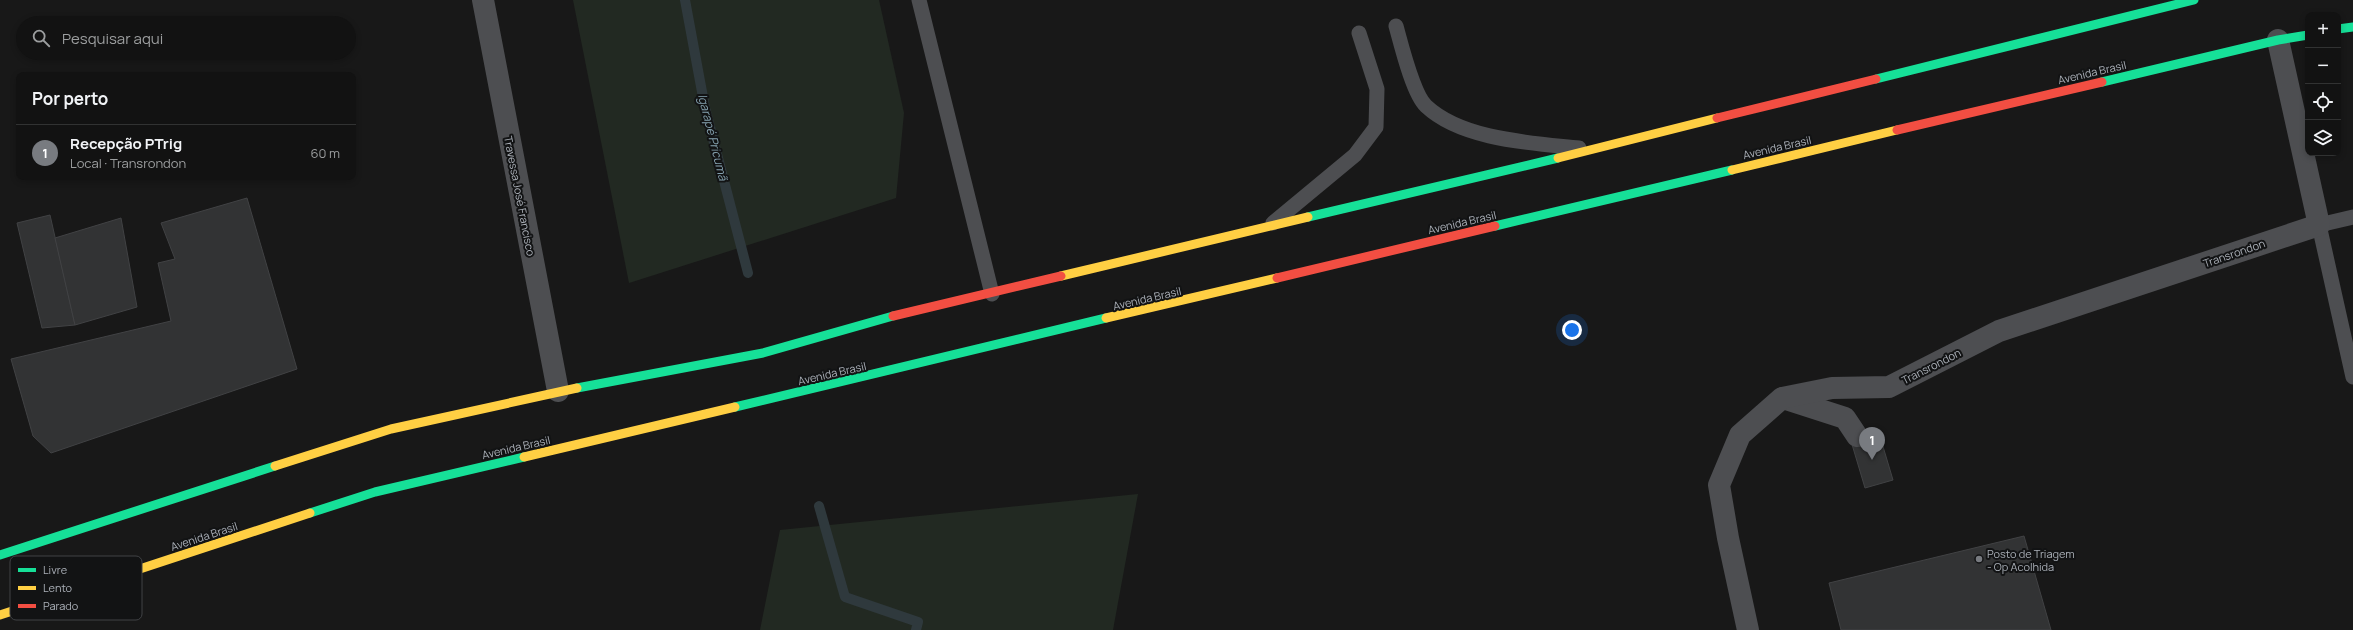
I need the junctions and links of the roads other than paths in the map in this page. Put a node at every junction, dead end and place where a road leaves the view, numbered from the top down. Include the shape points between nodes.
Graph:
1 (483, 0) edge
2 (920, 0) edge
3 (2194, 0) edge
4 (1396, 26) dead end
5 (2353, 27) edge
6 (2341, 29) edge
7 (1359, 33) dead end
8 (2305, 36) edge
9 (2278, 40) junction
10 (1592, 149) junction
11 (2353, 217) edge
12 (2319, 226) junction
13 (1268, 227) junction
14 (992, 294) junction
15 (2353, 377) edge
16 (558, 391) junction
17 (1782, 398) junction
18 (1857, 436) dead end
19 (0, 555) edge
20 (142, 568) edge
21 (10, 612) edge
22 (0, 615) edge
23 (1748, 630) edge

1 - 16 street, Travessa José Francisco
2 - 14 lane
3 - 10 highway
4 - 10 lane via 1406,64 1425,105 1456,126 1522,142
5 - 6 highway
7 - 13 lane via 1377,89 1376,126 1355,155
8 - 9 highway, Avenida Brasil
9 - 12 street
9 - 20 highway, Avenida Brasil via 375,492
10 - 13 highway
11 - 12 lane
12 - 15 lane
12 - 17 street, Transrondon via 1999,331 1889,387 1832,388
13 - 14 highway
14 - 16 highway via 878,320 763,353
16 - 19 highway via 391,429
17 - 18 street via 1845,418
17 - 23 street via 1740,435 1719,485
21 - 22 highway, Avenida Brasil

